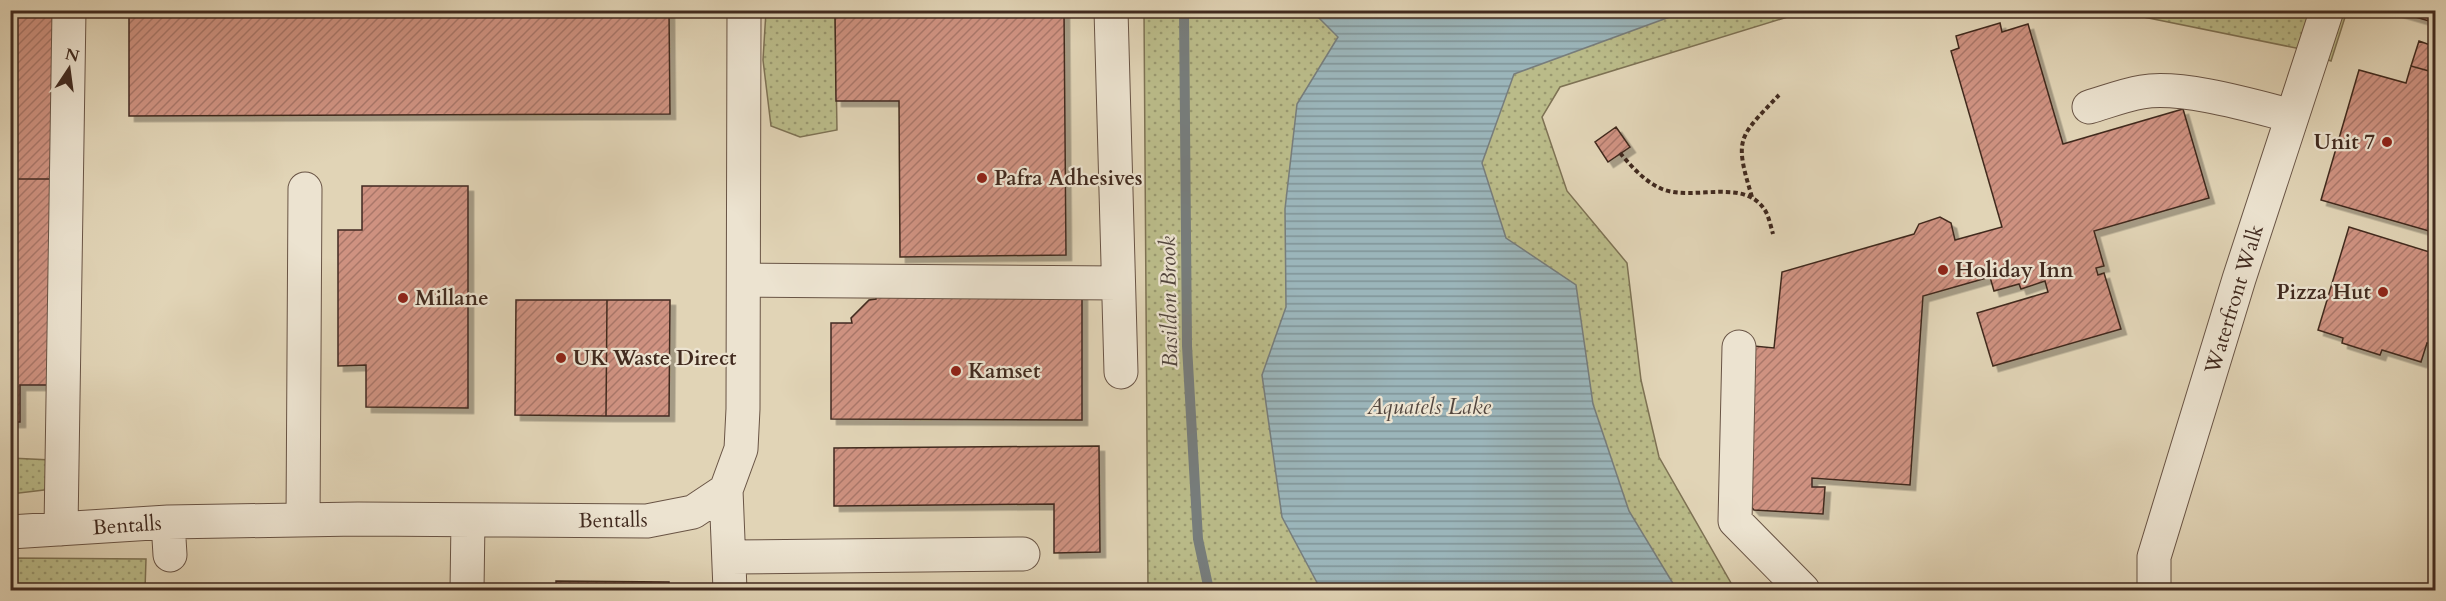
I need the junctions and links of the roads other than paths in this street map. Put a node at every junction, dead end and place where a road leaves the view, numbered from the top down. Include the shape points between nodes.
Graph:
1 (69, 10) edge
2 (744, 10) edge
3 (1111, 10) edge
4 (2327, 10) edge
5 (2089, 107) dead end
6 (2292, 116) junction
7 (305, 189) dead end
8 (745, 280) junction
9 (1118, 283) junction
10 (1739, 347) dead end
11 (1121, 372) dead end
12 (726, 490) junction
13 (303, 520) junction
14 (468, 520) junction
15 (168, 522) junction
16 (61, 529) junction
17 (10, 532) edge
18 (1023, 554) dead end
19 (170, 555) dead end
20 (730, 557) junction
21 (1803, 590) edge
22 (467, 591) edge
23 (730, 591) edge
24 (2154, 591) edge

1 - 16 street
2 - 8 street
3 - 9 street
4 - 6 street, Waterfront Walk
5 - 6 street via 2143,92 2163,91 2238,102
6 - 24 street, Waterfront Walk via 2154,557
7 - 13 street
8 - 9 street
8 - 12 street via 741,449
9 - 11 street
10 - 21 street via 1735,521
12 - 14 street, Bentalls via 693,512 647,521
12 - 20 street
13 - 14 street, Bentalls
13 - 15 street, Bentalls
14 - 22 street
15 - 16 street, Bentalls
15 - 19 street
16 - 17 street, Bentalls
18 - 20 street
20 - 23 street

